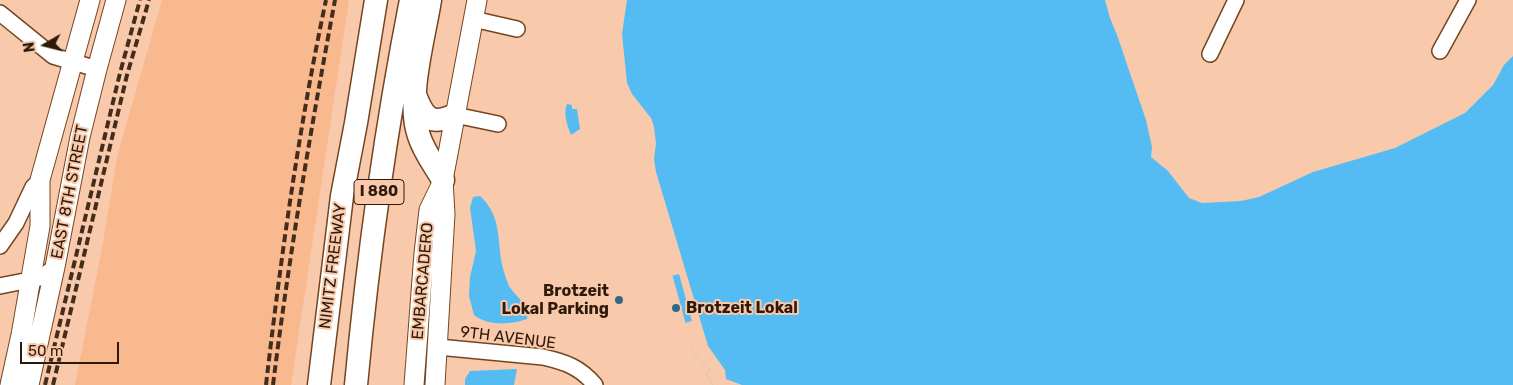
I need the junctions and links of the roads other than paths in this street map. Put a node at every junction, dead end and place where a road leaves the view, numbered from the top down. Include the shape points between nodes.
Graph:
1 (90, 0) edge
2 (116, 0) edge
3 (376, 0) edge
4 (411, 0) edge
5 (430, 0) edge
6 (477, 0) edge
7 (1236, 0) edge
8 (1468, 0) edge
9 (0, 12) edge
10 (473, 19) junction
11 (517, 29) dead end
12 (1440, 51) dead end
13 (1210, 54) dead end
14 (72, 63) junction
15 (97, 69) junction
16 (415, 95) junction
17 (455, 115) junction
18 (498, 124) dead end
19 (40, 180) junction
20 (443, 180) junction
21 (0, 246) edge
22 (55, 266) junction
23 (31, 280) junction
24 (0, 286) edge
25 (438, 347) junction
26 (10, 385) edge
27 (29, 385) edge
28 (317, 385) edge
29 (356, 385) edge
30 (414, 385) edge
31 (435, 385) edge
32 (595, 385) edge

1 - 14 main road, EAST 8TH STREET
2 - 15 main road, EAST 8TH STREET
3 - 28 highway, NIMITZ FREEWAY / I 880 via 342,196
4 - 29 highway, I 880 via 387,129
5 - 16 highway
6 - 10 main road, EMBARCADERO
7 - 13 street
8 - 12 street
9 - 14 street via 53,56
10 - 11 street
10 - 17 main road, EMBARCADERO
14 - 15 street
14 - 19 main road, EAST 8TH STREET
15 - 22 main road, EAST 8TH STREET via 70,183
16 - 17 highway via 428,118 436,120
16 - 20 highway via 414,117 419,138
17 - 18 street
17 - 20 main road, EMBARCADERO
19 - 21 street
19 - 23 main road, EAST 8TH STREET via 40,226
20 - 25 main road, EMBARCADERO via 445,214
20 - 30 main road, EMBARCADERO via 429,210
22 - 23 street via 40,278
22 - 27 main road, EAST 8TH STREET
23 - 24 street
23 - 26 main road, EAST 8TH STREET
25 - 31 main road, EMBARCADERO
25 - 32 street, 9TH AVENUE via 558,360 586,374

